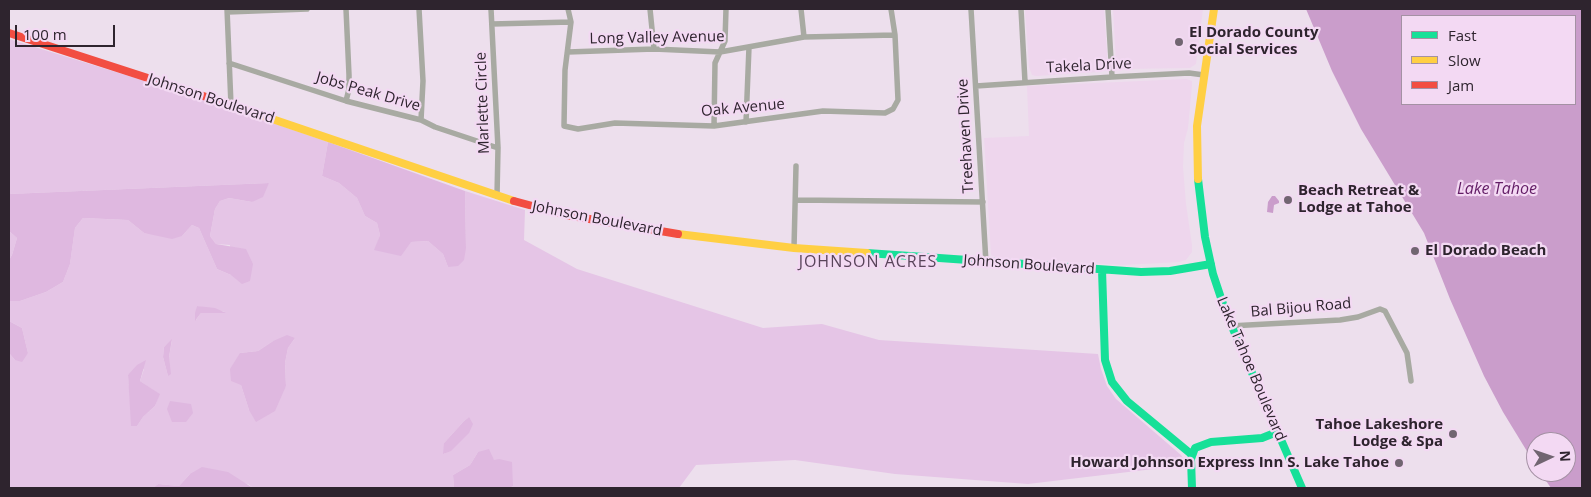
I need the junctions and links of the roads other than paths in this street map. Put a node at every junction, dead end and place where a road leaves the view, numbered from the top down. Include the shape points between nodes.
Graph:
1 (307, 9) edge
2 (346, 9) edge
3 (419, 9) edge
4 (491, 9) edge
5 (568, 9) edge
6 (650, 9) edge
7 (726, 9) edge
8 (801, 9) edge
9 (891, 9) edge
10 (972, 9) edge
11 (1021, 9) edge
12 (1108, 9) edge
13 (1214, 9) edge
14 (227, 11) edge
15 (570, 22) junction
16 (492, 24) junction
17 (9, 32) edge
18 (895, 36) junction
19 (804, 37) junction
20 (748, 47) junction
21 (654, 49) junction
22 (568, 52) junction
23 (720, 52) junction
24 (229, 63) junction
25 (1204, 75) junction
26 (1112, 77) junction
27 (1025, 82) junction
28 (976, 86) junction
29 (346, 102) junction
30 (231, 105) junction
31 (421, 120) junction
32 (746, 122) junction
33 (714, 126) junction
34 (498, 148) junction
35 (796, 166) dead end
36 (497, 196) junction
37 (796, 200) junction
38 (983, 202) junction
39 (794, 248) junction
40 (986, 262) junction
41 (1211, 264) junction
42 (1102, 270) junction
43 (1230, 326) junction
44 (1411, 381) dead end
45 (1277, 432) junction
46 (1191, 454) junction
47 (1192, 488) edge
48 (1302, 488) edge

1 - 14 street
2 - 29 street via 349,89
3 - 31 street via 423,81
4 - 16 street, Marlette Circle
5 - 15 street
6 - 21 street
7 - 23 street via 725,41
8 - 19 street
9 - 18 street
10 - 28 street, Treehaven Drive
11 - 27 street
12 - 26 street
13 - 25 main road, Lake Tahoe Boulevard
14 - 24 street
15 - 16 street
15 - 22 street
16 - 34 street, Marlette Circle
17 - 30 main road, Johnson Boulevard
18 - 19 street, Long Valley Avenue
18 - 32 street, Oak Avenue via 898,100 893,109 885,113 823,111
19 - 20 street, Long Valley Avenue
20 - 23 street, Long Valley Avenue
20 - 32 street
21 - 22 street, Long Valley Avenue
21 - 23 street, Long Valley Avenue
22 - 33 street, Oak Avenue via 564,126 578,129 638,122
23 - 33 street via 715,63
24 - 29 street, Jobs Peak Drive
24 - 30 street
25 - 26 street, Takela Drive
25 - 41 main road, Lake Tahoe Boulevard via 1197,126 1197,165
26 - 27 street, Takela Drive
27 - 28 street, Takela Drive
28 - 38 street, Treehaven Drive
29 - 31 street, Jobs Peak Drive
30 - 36 main road, Johnson Boulevard
31 - 34 street, Jobs Peak Drive
32 - 33 street, Oak Avenue
34 - 36 street, Marlette Circle
35 - 37 street
36 - 39 main road, Johnson Boulevard via 566,215 671,234
37 - 38 street
37 - 39 street
38 - 40 street, Treehaven Drive
39 - 40 main road, Johnson Boulevard
40 - 42 main road, Johnson Boulevard
41 - 42 main road, Johnson Boulevard via 1158,271
41 - 43 main road, Lake Tahoe Boulevard
42 - 46 main road via 1105,360 1112,382 1127,401
43 - 44 street, Bal Bijou Road via 1340,320 1380,309 1385,311 1407,353
43 - 45 main road, Lake Tahoe Boulevard
45 - 46 main road via 1262,438 1211,442 1195,448
45 - 48 main road, Lake Tahoe Boulevard
46 - 47 main road

